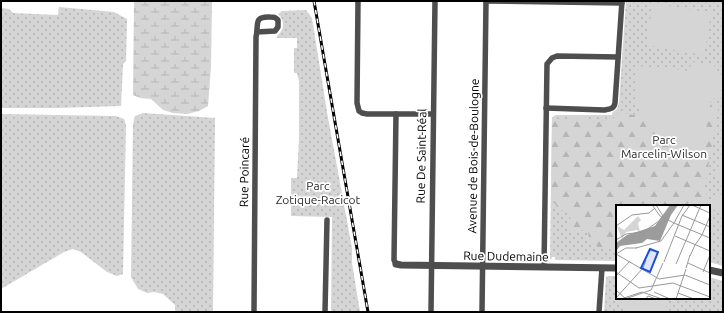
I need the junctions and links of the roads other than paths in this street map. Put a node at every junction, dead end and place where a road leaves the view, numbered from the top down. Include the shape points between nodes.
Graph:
1 (358, 1) edge
2 (435, 1) edge
3 (486, 1) edge
4 (622, 2) edge
5 (257, 32) dead end
6 (618, 57) junction
7 (546, 108) junction
8 (396, 114) junction
9 (433, 114) junction
10 (326, 220) dead end
11 (396, 264) joint
12 (431, 266) junction
13 (483, 267) junction
14 (544, 267) junction
15 (602, 268) junction
16 (616, 268) edge
17 (710, 270) edge
18 (723, 273) edge
19 (254, 312) edge
20 (325, 312) edge
21 (430, 312) edge
22 (482, 312) edge
23 (599, 312) edge

1 - 8 street via 359,111 367,114
2 - 9 street, Rue De Saint-Réal
3 - 4 street
3 - 13 street, Avenue de Bois-de-Boulogne
4 - 6 street
5 - 19 street, Rue Poincaré
6 - 7 street via 559,55 552,58 547,66
6 - 7 street via 614,107
7 - 14 street
8 - 9 street
8 - 11 street
9 - 12 street, Rue De Saint-Réal
10 - 20 street
11 - 12 street, Rue Dudemaine
12 - 13 street, Rue Dudemaine
12 - 21 street, Rue De Saint-Réal
13 - 14 street, Rue Dudemaine
13 - 22 street, Avenue de Bois-de-Boulogne
14 - 15 street, Rue Dudemaine
15 - 16 street, Rue Dudemaine
15 - 23 street
17 - 18 street

